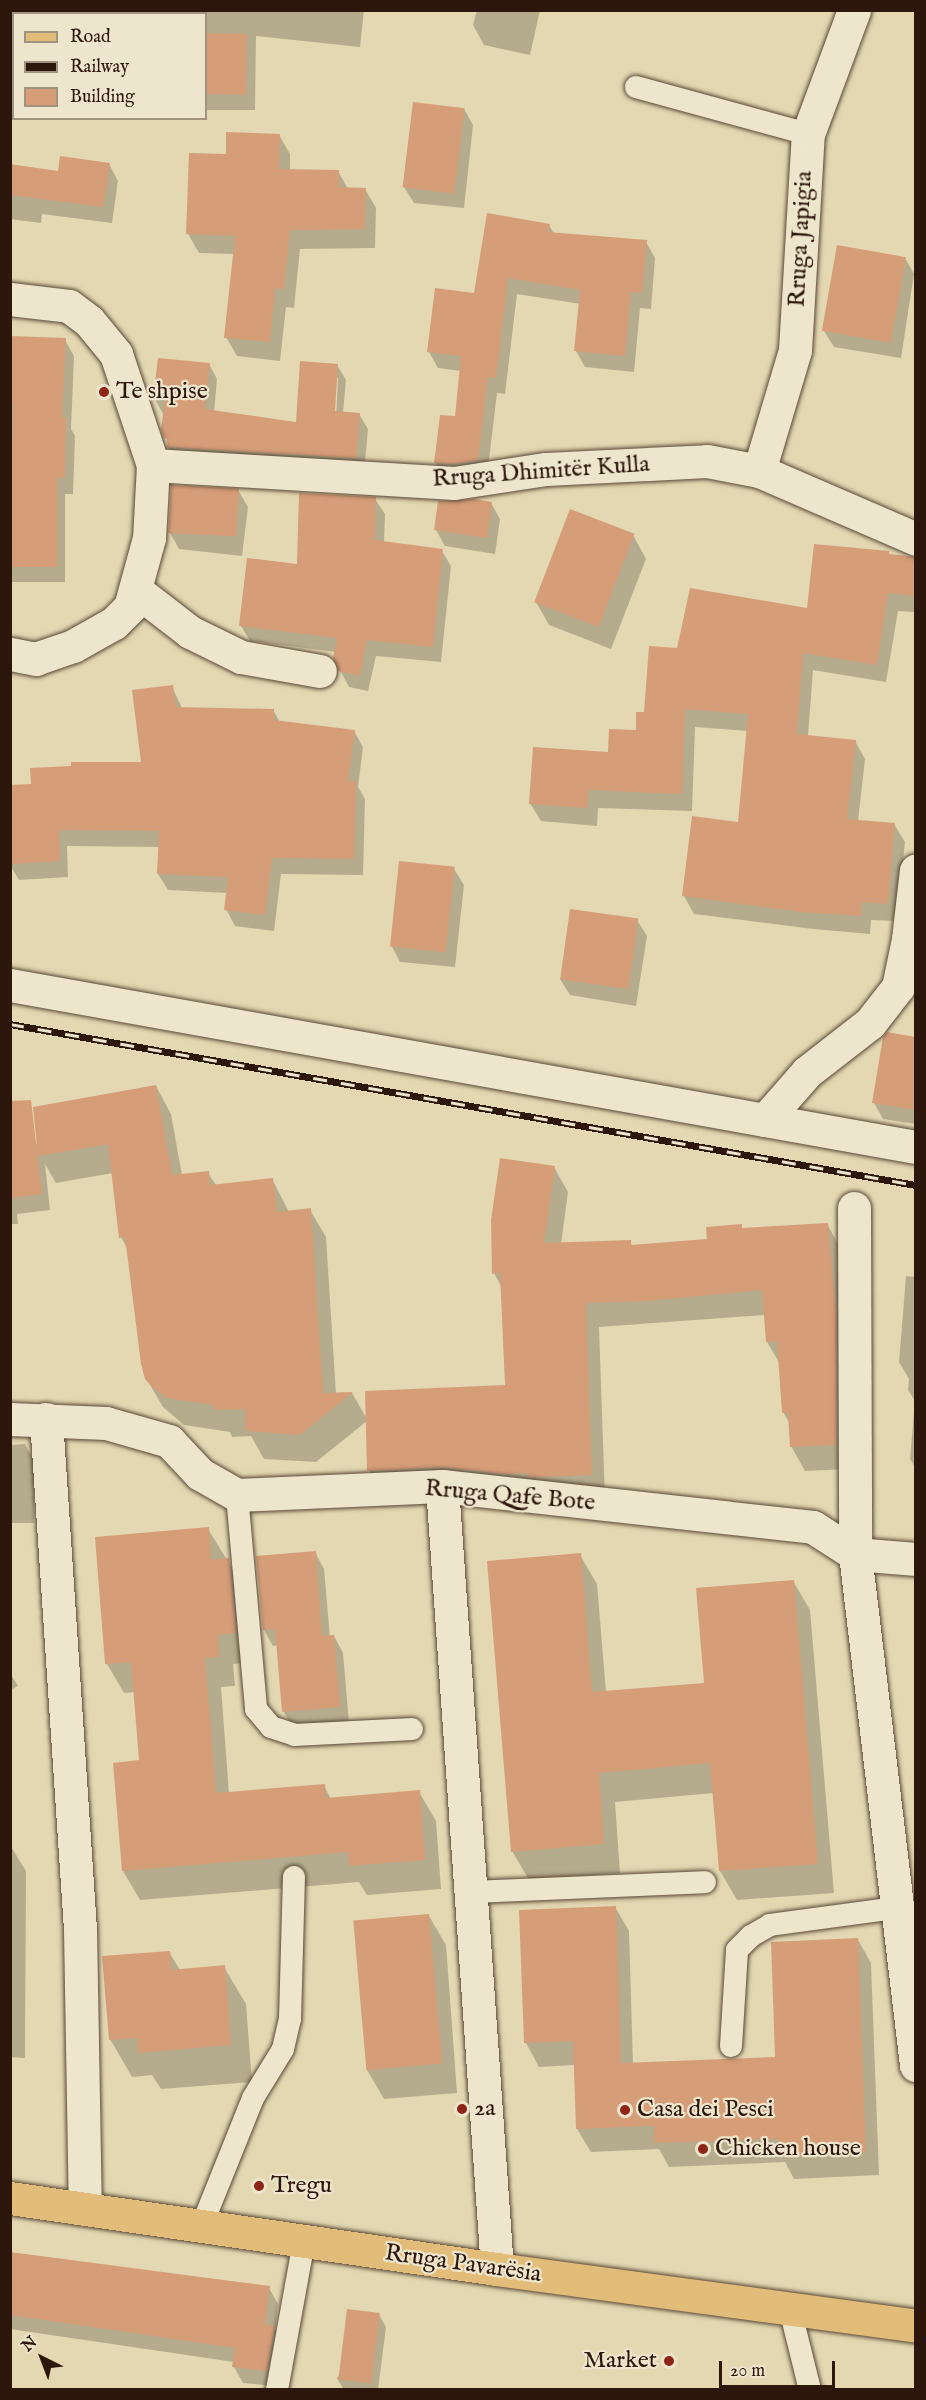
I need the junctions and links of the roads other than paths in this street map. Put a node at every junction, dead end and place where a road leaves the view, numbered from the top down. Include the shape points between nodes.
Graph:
1 (854, 10) edge
2 (636, 87) dead end
3 (808, 134) junction
4 (10, 299) edge
5 (153, 465) junction
6 (759, 471) junction
7 (915, 539) edge
8 (136, 591) junction
9 (10, 654) edge
10 (320, 671) dead end
11 (915, 870) edge
12 (10, 985) edge
13 (765, 1120) junction
14 (915, 1147) edge
15 (854, 1208) dead end
16 (10, 1419) edge
17 (46, 1419) junction
18 (442, 1486) junction
19 (237, 1495) junction
20 (855, 1554) junction
21 (915, 1559) edge
22 (412, 1729) dead end
23 (294, 1877) dead end
24 (705, 1882) dead end
25 (471, 1892) junction
26 (895, 1908) junction
27 (732, 2046) dead end
28 (915, 2055) edge
29 (10, 2198) edge
30 (85, 2209) junction
31 (202, 2225) junction
32 (304, 2241) junction
33 (496, 2269) junction
34 (790, 2309) junction
35 (915, 2326) edge
36 (277, 2390) edge
37 (810, 2390) edge

1 - 3 street, Rruga Japigia
2 - 3 lane
3 - 6 street, Rruga Japigia via 795,350
4 - 5 street via 69,306 88,321 116,354
5 - 6 street, Rruga Dhimitër Kulla via 454,483 546,469 707,461
5 - 8 street via 148,538
6 - 7 street, Rruga Dhimitër Kulla
8 - 9 street via 130,608 114,623 73,646 36,659
8 - 10 street via 190,632 241,657
11 - 13 street via 898,987 870,1023 807,1072
12 - 13 street
13 - 14 street
15 - 20 street
16 - 17 street
17 - 19 street via 106,1423 169,1441 200,1474
17 - 30 street via 80,1929
18 - 19 street, Rruga Qafe Bote
18 - 20 street, Rruga Qafe Bote via 813,1527
18 - 25 street
19 - 22 lane via 256,1709 271,1727 295,1735
20 - 21 street, Rruga Qafe Bote
20 - 26 street
23 - 31 lane via 290,2019 283,2049 253,2098
24 - 25 lane
25 - 33 street
26 - 27 lane via 770,1925 751,1936 737,1950
26 - 28 street
29 - 30 main road, Rruga Pavarësia
30 - 31 main road, Rruga Pavarësia
31 - 32 main road, Rruga Pavarësia
32 - 33 main road, Rruga Pavarësia
32 - 36 lane
33 - 34 main road, Rruga Pavarësia
34 - 35 main road, Rruga Pavarësia
34 - 37 lane

